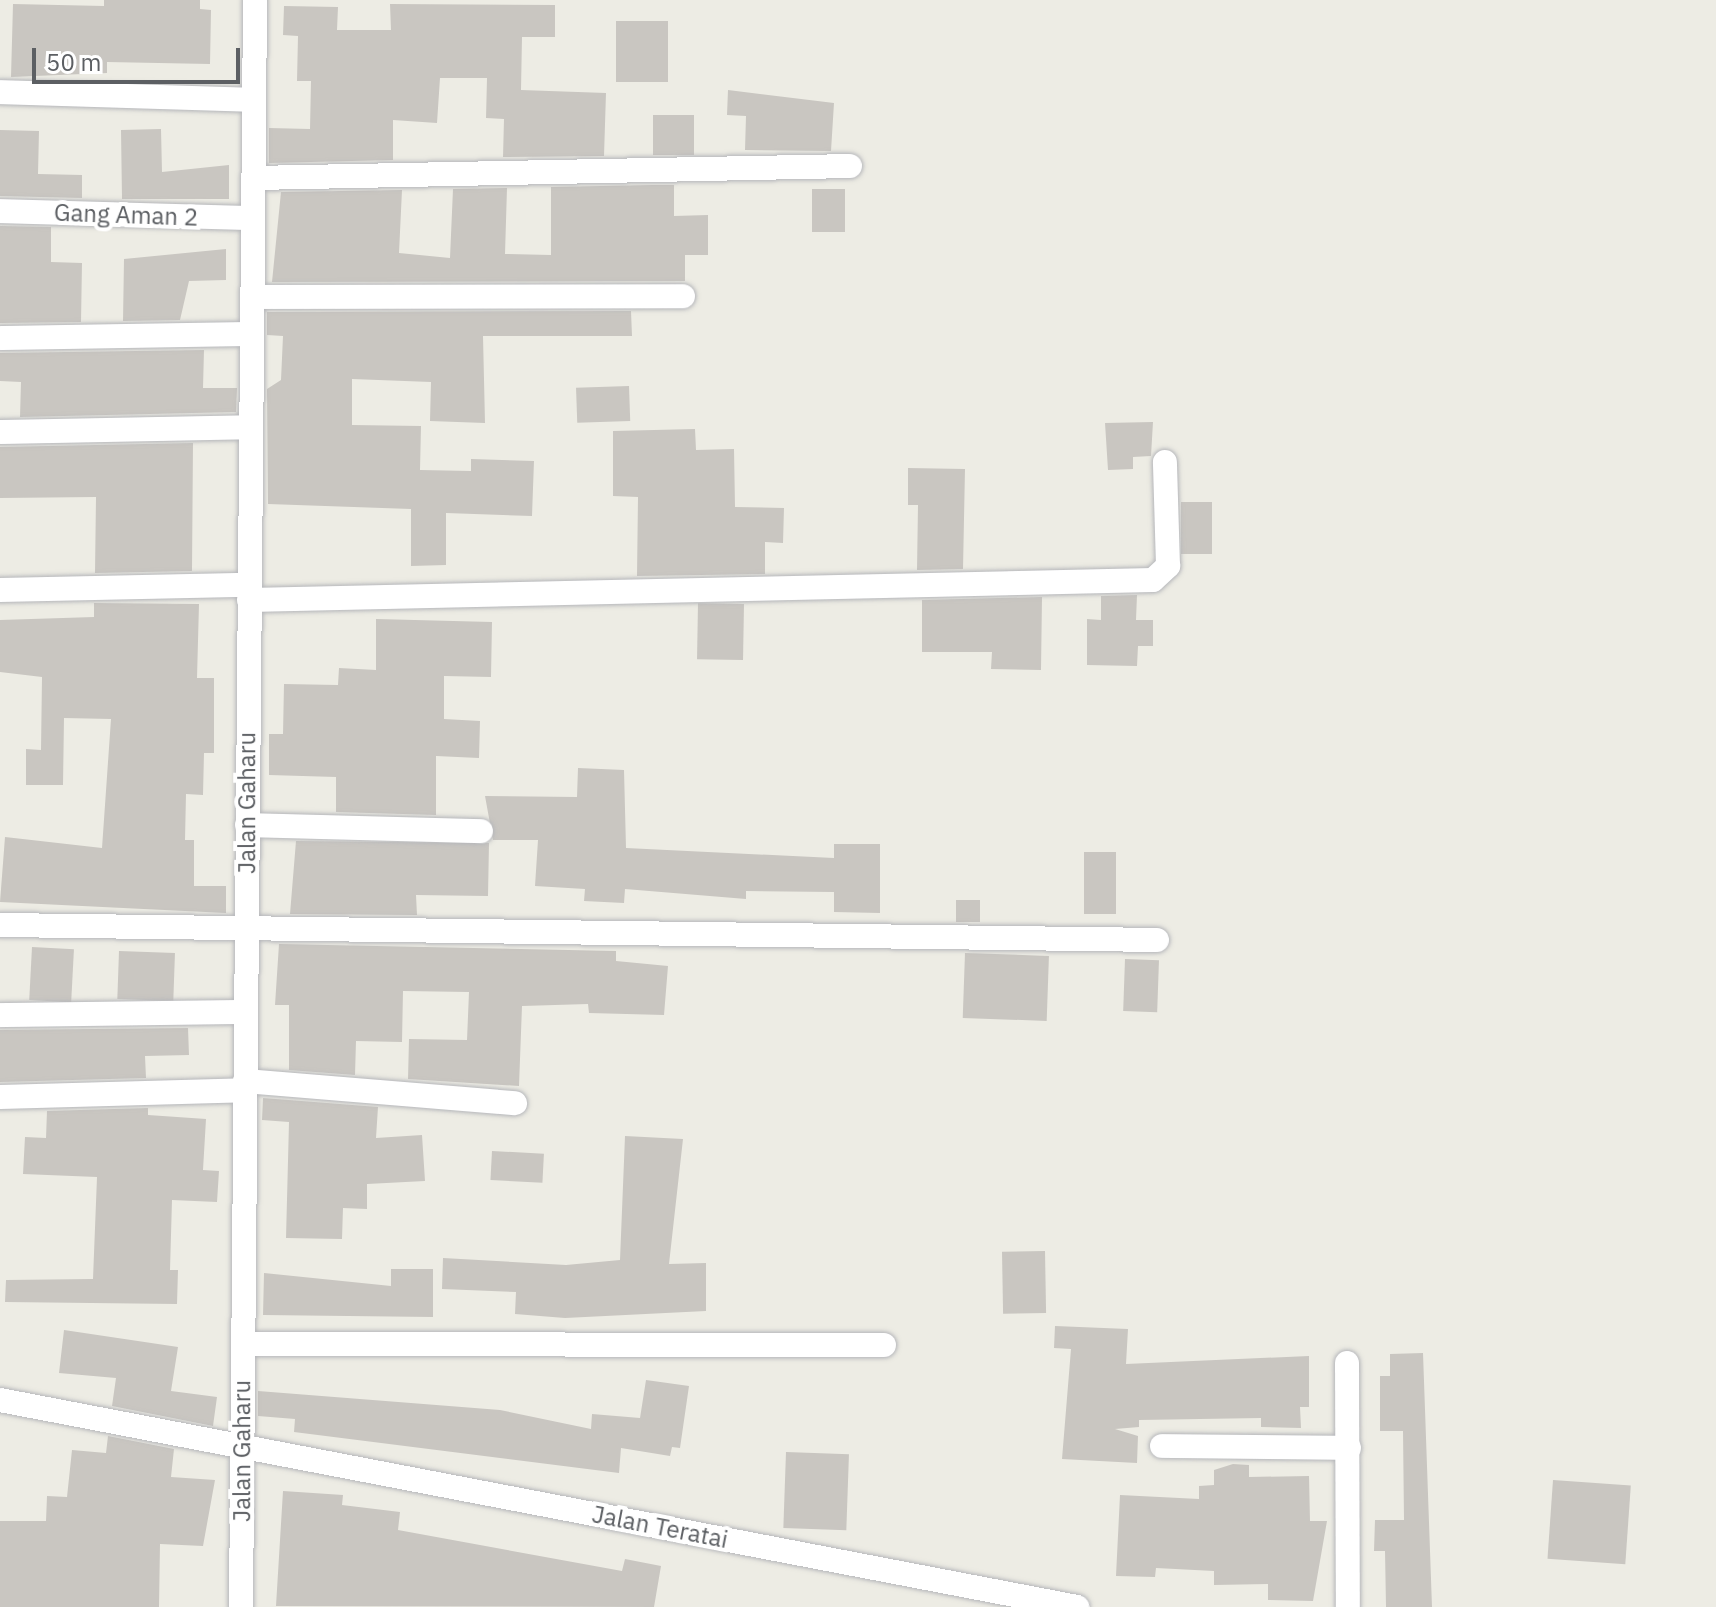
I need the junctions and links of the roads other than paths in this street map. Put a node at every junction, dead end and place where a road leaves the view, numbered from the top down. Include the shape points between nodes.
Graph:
1 (255, 0) edge
2 (0, 92) edge
3 (254, 100) junction
4 (850, 166) dead end
5 (254, 178) junction
6 (0, 211) edge
7 (253, 218) junction
8 (683, 296) dead end
9 (252, 297) junction
10 (251, 334) junction
11 (0, 338) edge
12 (250, 427) junction
13 (0, 432) edge
14 (1165, 462) dead end
15 (0, 590) edge
16 (249, 592) junction
17 (247, 825) junction
18 (481, 831) dead end
19 (0, 925) edge
20 (247, 926) junction
21 (1157, 940) dead end
22 (246, 1012) junction
23 (0, 1015) edge
24 (245, 1086) junction
25 (0, 1097) edge
26 (515, 1103) dead end
27 (243, 1344) junction
28 (884, 1345) dead end
29 (1347, 1363) dead end
30 (0, 1400) edge
31 (243, 1446) junction
32 (1162, 1446) dead end
33 (1349, 1448) junction
34 (241, 1607) edge
35 (1073, 1607) edge
36 (1348, 1607) edge

1 - 3 street, Jalan Gaharu
2 - 3 street
3 - 5 street, Jalan Gaharu
4 - 5 street
5 - 7 street, Jalan Gaharu
6 - 7 street, Gang Aman 2
7 - 9 street, Jalan Gaharu
8 - 9 street
9 - 10 street, Jalan Gaharu
10 - 11 street
10 - 12 street, Jalan Gaharu
12 - 13 street
12 - 16 street, Jalan Gaharu
14 - 16 street via 1168,566 1153,580
15 - 16 street
16 - 17 street, Jalan Gaharu
17 - 18 street
17 - 20 street, Jalan Gaharu
19 - 20 street
20 - 21 street
20 - 22 street, Jalan Gaharu
22 - 23 street
22 - 24 street, Jalan Gaharu
24 - 25 street
24 - 26 street
24 - 27 street, Jalan Gaharu
27 - 28 street
27 - 31 street, Jalan Gaharu
29 - 33 street
30 - 31 street, Jalan Teratai
31 - 34 street, Jalan Gaharu
31 - 35 street, Jalan Teratai
32 - 33 street
33 - 36 street

